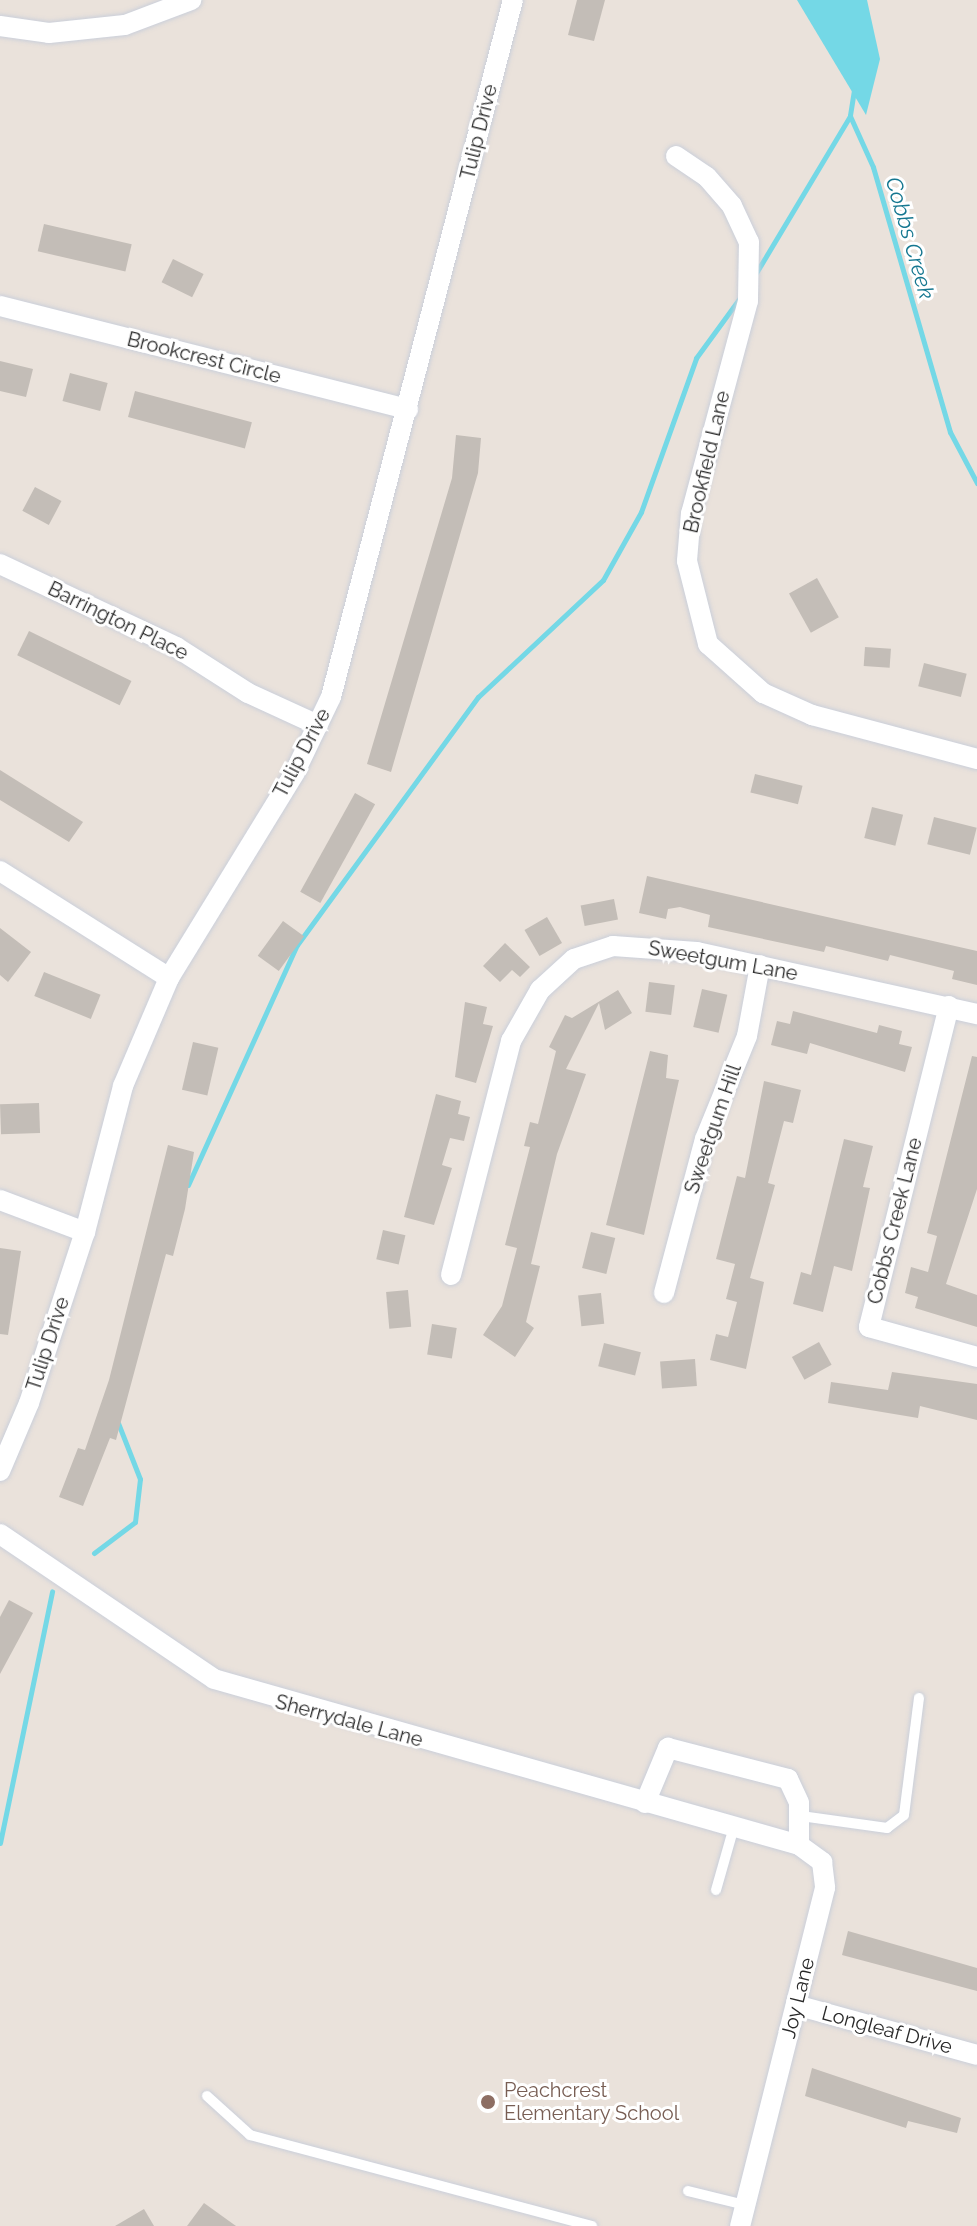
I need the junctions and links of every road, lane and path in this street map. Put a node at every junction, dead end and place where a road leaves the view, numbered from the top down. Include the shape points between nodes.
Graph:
1 (191, 0) edge
2 (513, 0) edge
3 (0, 26) edge
4 (676, 156) dead end
5 (0, 306) edge
6 (408, 409) junction
7 (0, 564) edge
8 (318, 725) junction
9 (977, 759) edge
10 (0, 871) edge
11 (760, 965) junction
12 (169, 978) junction
13 (949, 1006) junction
14 (977, 1014) edge
15 (0, 1200) edge
16 (85, 1232) junction
17 (451, 1275) dead end
18 (664, 1293) dead end
19 (977, 1357) edge
20 (0, 1471) edge
21 (0, 1534) edge
22 (919, 1698) dead end
23 (645, 1803) junction
24 (801, 1816) junction
25 (734, 1827) junction
26 (799, 1845) junction
27 (716, 1890) dead end
28 (796, 2005) junction
29 (977, 2055) edge
30 (207, 2096) dead end
31 (688, 2191) dead end
32 (745, 2205) junction
33 (592, 2226) edge
34 (740, 2226) edge

1 - 3 street via 125,25 49,33
2 - 6 street, Tulip Drive
4 - 9 street, Brookfield Lane via 707,177 732,206 749,242 748,301 691,513 687,561 708,644 763,693 812,715
5 - 6 street, Brookcrest Circle
6 - 8 street, Tulip Drive via 349,644
7 - 8 street, Barrington Place via 176,647 261,700
8 - 12 street, Tulip Drive
10 - 12 street
11 - 13 street, Sweetgum Lane
11 - 17 street, Sweetgum Lane via 697,952 613,946 574,959 540,990 511,1041
11 - 18 street, Sweetgum Hill via 747,1036 705,1139
12 - 16 street, Tulip Drive via 123,1086
13 - 14 street, Sweetgum Lane
13 - 19 street, Cobbs Creek Lane via 869,1327
15 - 16 street
16 - 20 street, Tulip Drive via 29,1403
21 - 23 street, Sherrydale Lane via 214,1679
22 - 24 lane via 904,1815 887,1828
23 - 24 street via 668,1748 788,1779
23 - 25 street, Sherrydale Lane
24 - 26 street
25 - 26 street
25 - 27 lane
26 - 28 street, Joy Lane via 822,1862 825,1888
28 - 29 street, Longleaf Drive
28 - 32 street, Joy Lane
30 - 33 lane via 250,2135
31 - 32 lane
32 - 34 street, Joy Lane

